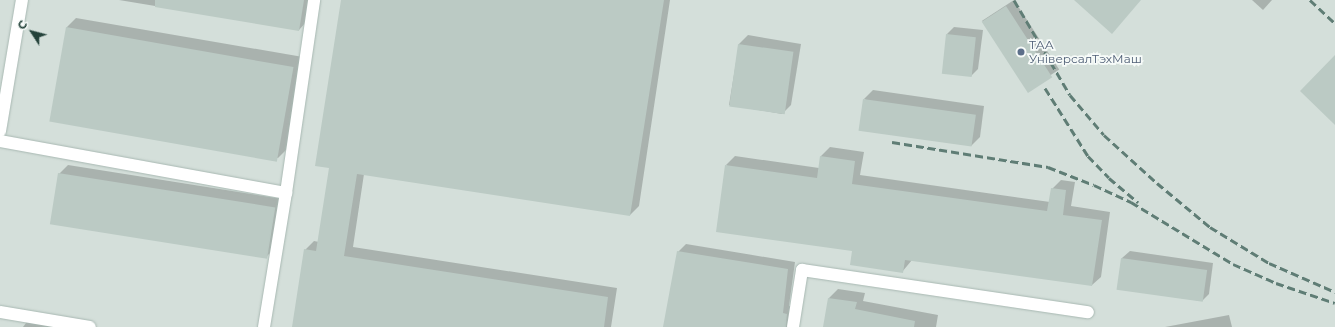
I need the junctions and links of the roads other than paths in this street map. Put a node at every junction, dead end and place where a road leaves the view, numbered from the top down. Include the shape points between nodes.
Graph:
1 (22, 0) edge
2 (314, 0) edge
3 (0, 131) edge
4 (0, 141) edge
5 (286, 192) junction
6 (0, 312) edge
7 (1088, 312) dead end
8 (90, 327) edge
9 (264, 327) edge
10 (793, 327) edge

1 - 3 lane
2 - 5 lane
4 - 5 lane
5 - 9 lane
6 - 8 lane
7 - 10 lane via 802,270

